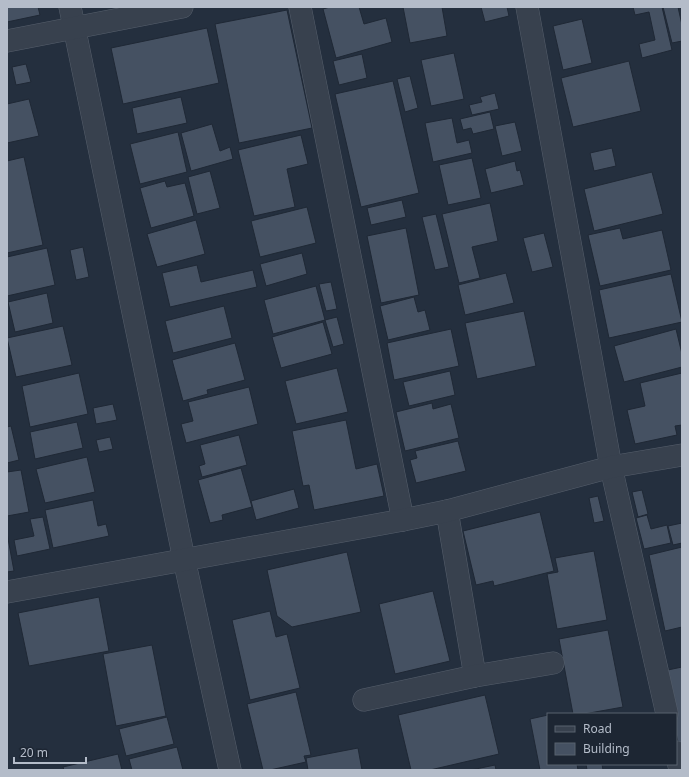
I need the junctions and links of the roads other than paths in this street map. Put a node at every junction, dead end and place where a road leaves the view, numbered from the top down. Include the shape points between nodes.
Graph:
1 (182, 7) edge
2 (300, 7) edge
3 (527, 7) edge
4 (72, 17) edge
5 (7, 41) edge
6 (682, 455) edge
7 (611, 467) junction
8 (447, 511) junction
9 (403, 520) junction
10 (184, 559) junction
11 (7, 592) edge
12 (553, 663) dead end
13 (475, 676) junction
14 (364, 700) dead end
15 (667, 713) edge
16 (677, 756) edge
17 (230, 770) edge
18 (680, 770) edge

1 - 4 street
2 - 9 street
3 - 7 street
4 - 5 street
4 - 10 street
6 - 7 street
7 - 8 street
7 - 15 street
8 - 9 street
8 - 13 street
9 - 10 street
10 - 11 street
10 - 17 street
12 - 13 street
13 - 14 street
16 - 18 street

